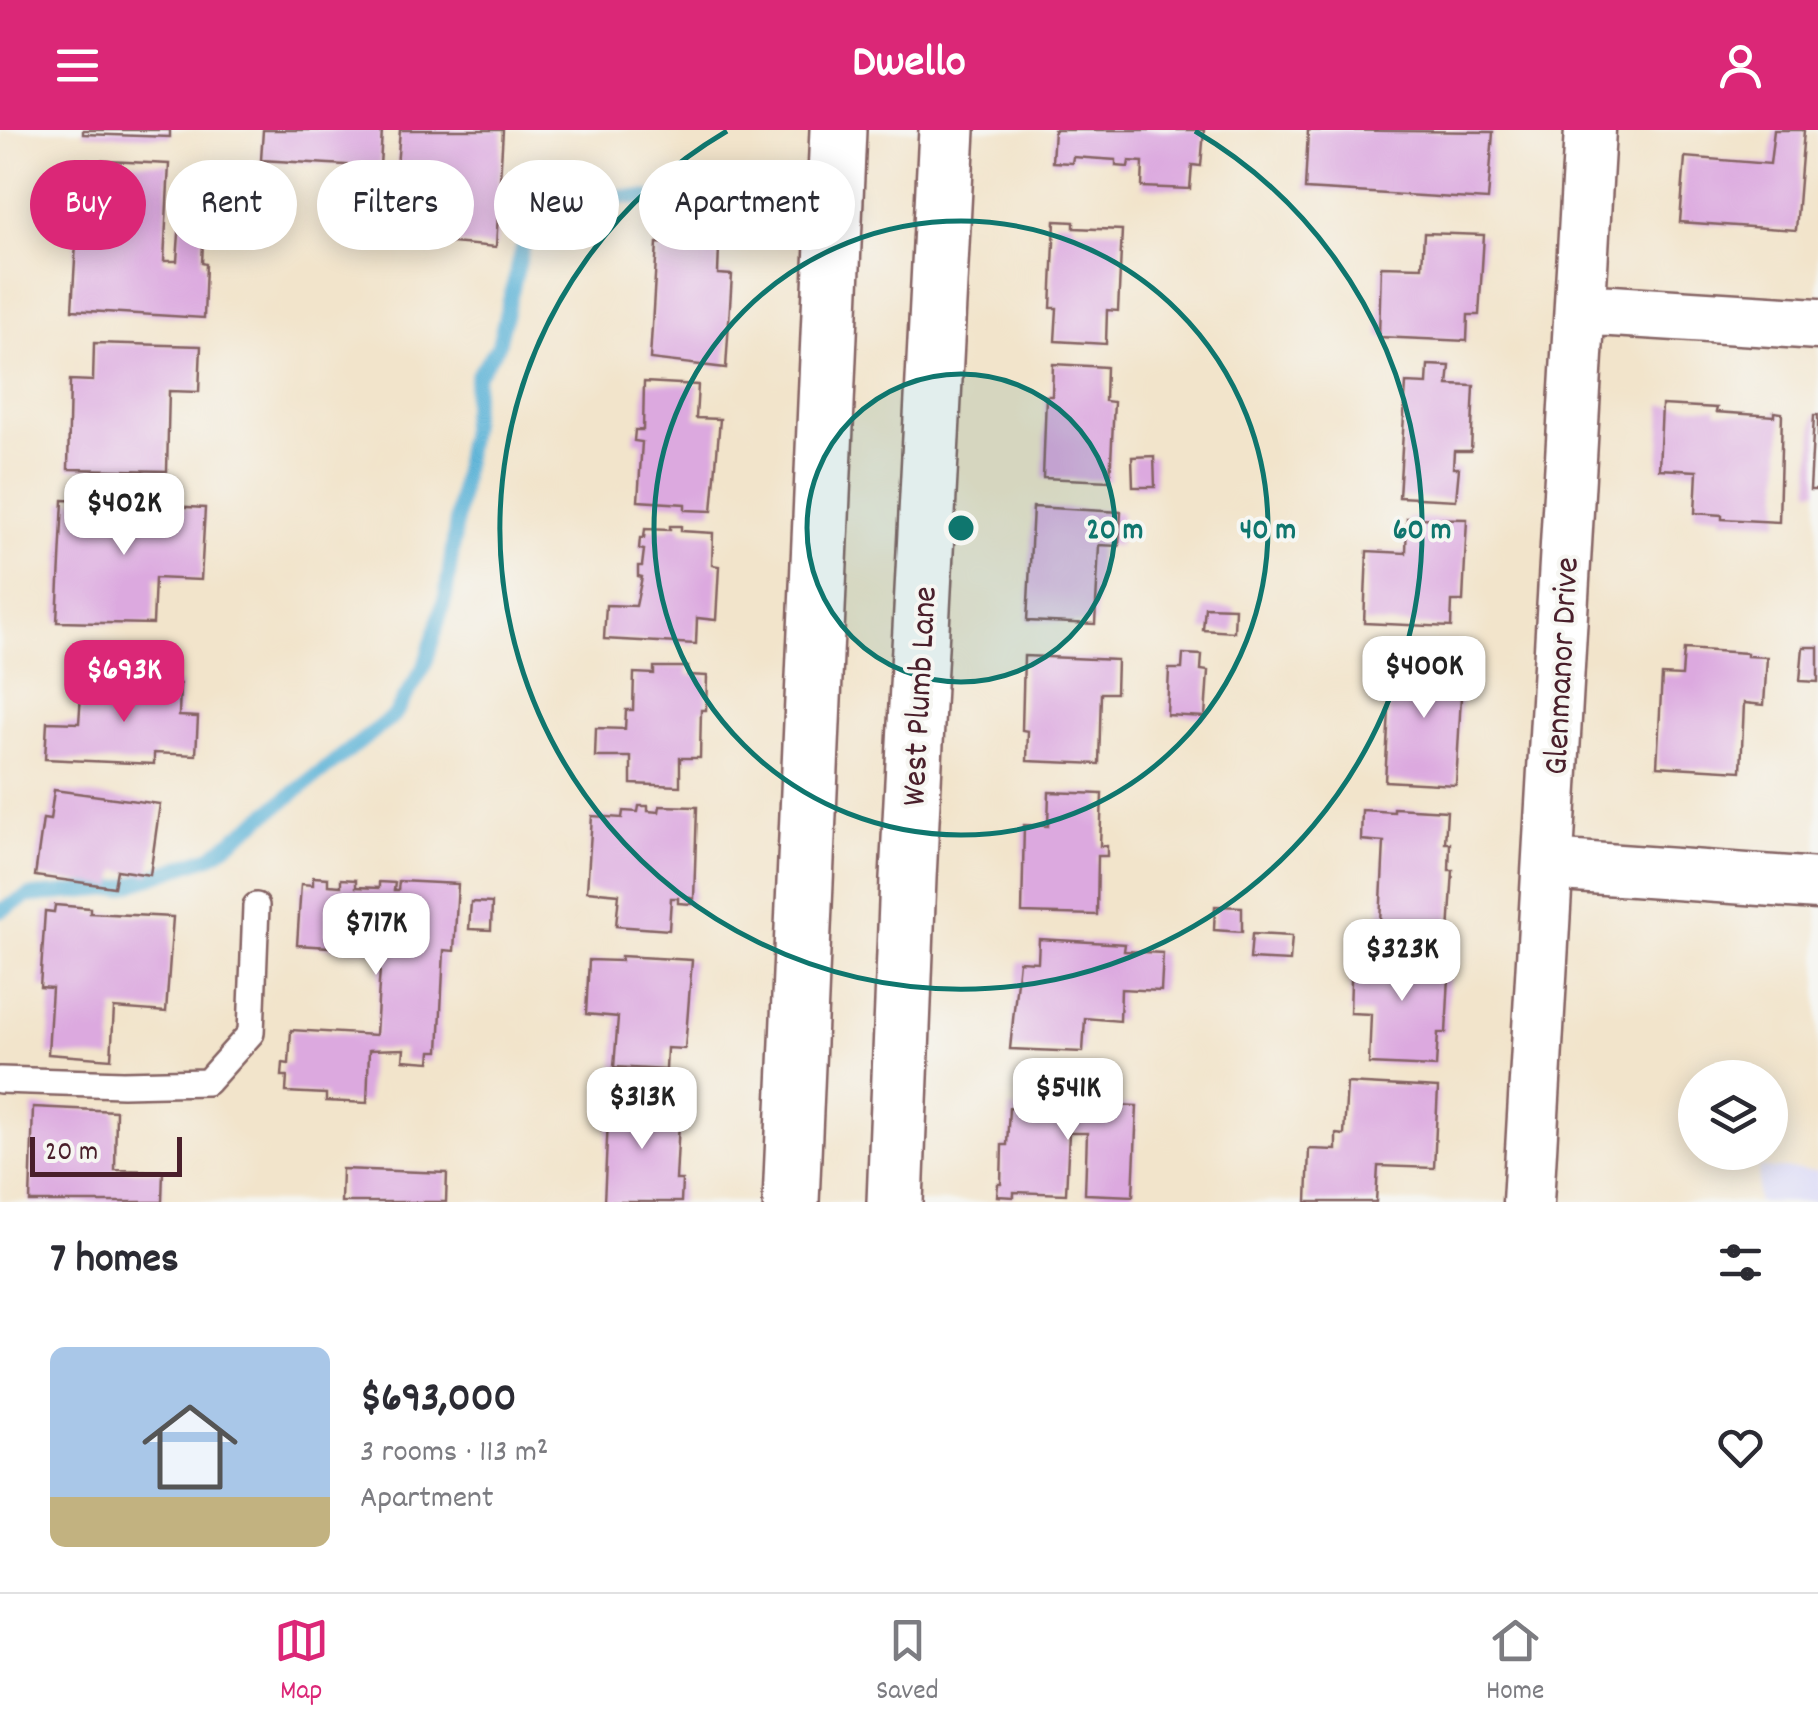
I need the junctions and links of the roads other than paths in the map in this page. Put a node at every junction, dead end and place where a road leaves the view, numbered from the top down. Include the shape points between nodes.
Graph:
1 (838, 130) edge
2 (947, 130) edge
3 (1590, 130) edge
4 (1580, 309) junction
5 (1818, 324) edge
6 (1548, 865) junction
7 (1818, 884) edge
8 (256, 906) dead end
9 (0, 1080) edge
10 (791, 1202) edge
11 (895, 1202) edge
12 (1528, 1202) edge

1 - 10 main road
2 - 11 main road, West Plumb Lane
3 - 4 street, Glenmanor Drive
4 - 5 street
4 - 6 street, Glenmanor Drive
6 - 7 street
6 - 12 street, Glenmanor Drive
8 - 9 lane via 251,1032 207,1082

